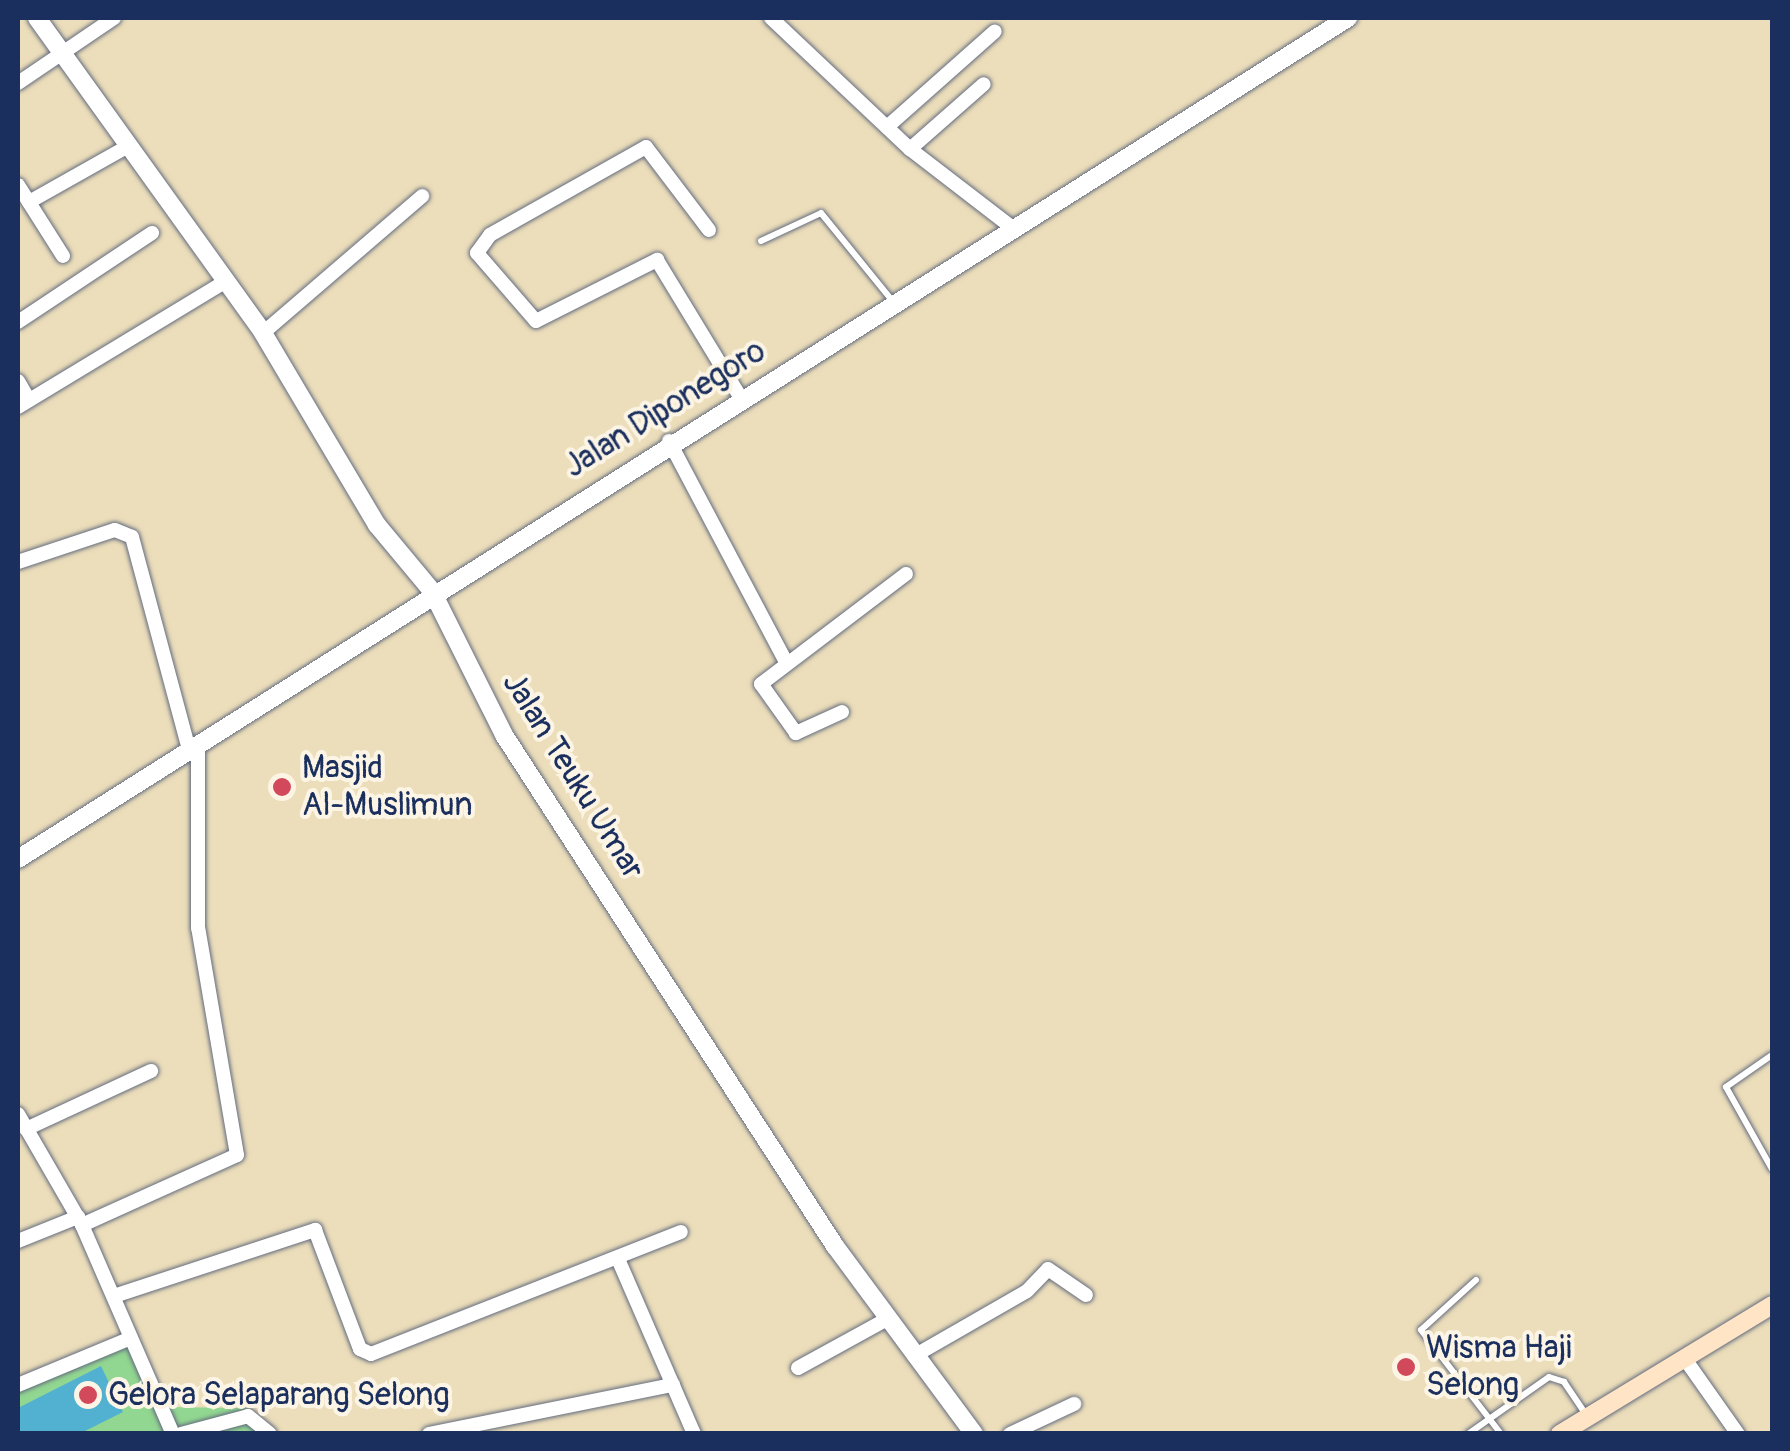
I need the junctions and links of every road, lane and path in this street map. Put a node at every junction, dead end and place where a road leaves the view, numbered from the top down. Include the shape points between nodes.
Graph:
1 (37, 18) edge
2 (114, 18) edge
3 (771, 18) edge
4 (1348, 18) edge
5 (995, 31) dead end
6 (64, 58) junction
7 (18, 82) edge
8 (984, 84) dead end
9 (887, 127) junction
10 (125, 148) junction
11 (910, 149) junction
12 (18, 185) edge
13 (422, 196) dead end
14 (29, 202) junction
15 (1010, 226) junction
16 (709, 230) dead end
17 (152, 233) dead end
18 (761, 241) dead end
19 (63, 256) dead end
20 (223, 282) junction
21 (891, 299) junction
22 (18, 322) edge
23 (263, 333) junction
24 (18, 381) edge
25 (742, 400) junction
26 (23, 403) edge
27 (668, 441) junction
28 (18, 562) edge
29 (906, 574) dead end
30 (432, 591) junction
31 (784, 660) junction
32 (842, 712) dead end
33 (193, 747) junction
34 (18, 859) edge
35 (1772, 1055) edge
36 (151, 1071) dead end
37 (18, 1114) edge
38 (26, 1128) junction
39 (1772, 1169) edge
40 (80, 1221) junction
41 (682, 1232) dead end
42 (18, 1241) edge
43 (618, 1259) junction
44 (1476, 1280) dead end
45 (1086, 1295) dead end
46 (114, 1296) junction
47 (1772, 1305) edge
48 (887, 1319) junction
49 (131, 1338) junction
50 (914, 1356) junction
51 (1684, 1359) junction
52 (798, 1368) dead end
53 (18, 1385) edge
54 (673, 1385) junction
55 (1074, 1404) dead end
56 (1588, 1417) junction
57 (1490, 1420) junction
58 (173, 1434) edge
59 (181, 1434) edge
60 (270, 1434) edge
61 (429, 1434) edge
62 (694, 1434) edge
63 (974, 1434) edge
64 (1010, 1434) edge
65 (1468, 1434) edge
66 (1500, 1434) edge
67 (1560, 1434) edge
68 (1738, 1434) edge

1 - 6 street, Jalan Teuku Umar
2 - 6 street
3 - 9 street
4 - 15 street, Jalan Diponegoro
5 - 9 street
6 - 7 street
6 - 10 street, Jalan Teuku Umar
8 - 11 street
9 - 11 street
10 - 14 street
10 - 20 street, Jalan Teuku Umar
11 - 15 street
12 - 14 street
13 - 23 street
14 - 19 street
15 - 21 street, Jalan Diponegoro
16 - 25 street via 646,147 490,235 476,253 536,321 657,260
17 - 22 street
18 - 21 lane via 821,213
20 - 23 street, Jalan Teuku Umar
20 - 26 street
21 - 25 street, Jalan Diponegoro
23 - 30 street, Jalan Teuku Umar via 377,525
24 - 26 street
25 - 27 street, Jalan Diponegoro
27 - 30 street, Jalan Diponegoro
27 - 31 street
28 - 33 street via 115,530 132,538
29 - 31 street
30 - 33 street, Jalan Diponegoro
30 - 48 street, Jalan Teuku Umar via 504,735
31 - 32 street via 761,684 789,730
33 - 34 street, Jalan Diponegoro
33 - 40 street via 198,928 236,1156
35 - 39 lane via 1726,1087
36 - 38 street
37 - 38 street
38 - 40 street
40 - 42 street
40 - 46 street
41 - 43 street
43 - 46 street via 371,1354 360,1349 315,1230
43 - 54 street
44 - 57 lane via 1421,1330
45 - 50 street via 1048,1269 1027,1291
46 - 49 street
47 - 51 main road
48 - 50 street, Jalan Teuku Umar
48 - 52 street
49 - 53 street
49 - 58 street
50 - 63 street, Jalan Teuku Umar
51 - 56 main road
51 - 68 street
54 - 61 street
54 - 62 street
55 - 64 street
56 - 57 lane via 1556,1376
56 - 67 main road
57 - 65 lane
57 - 66 lane
59 - 60 street via 242,1416

